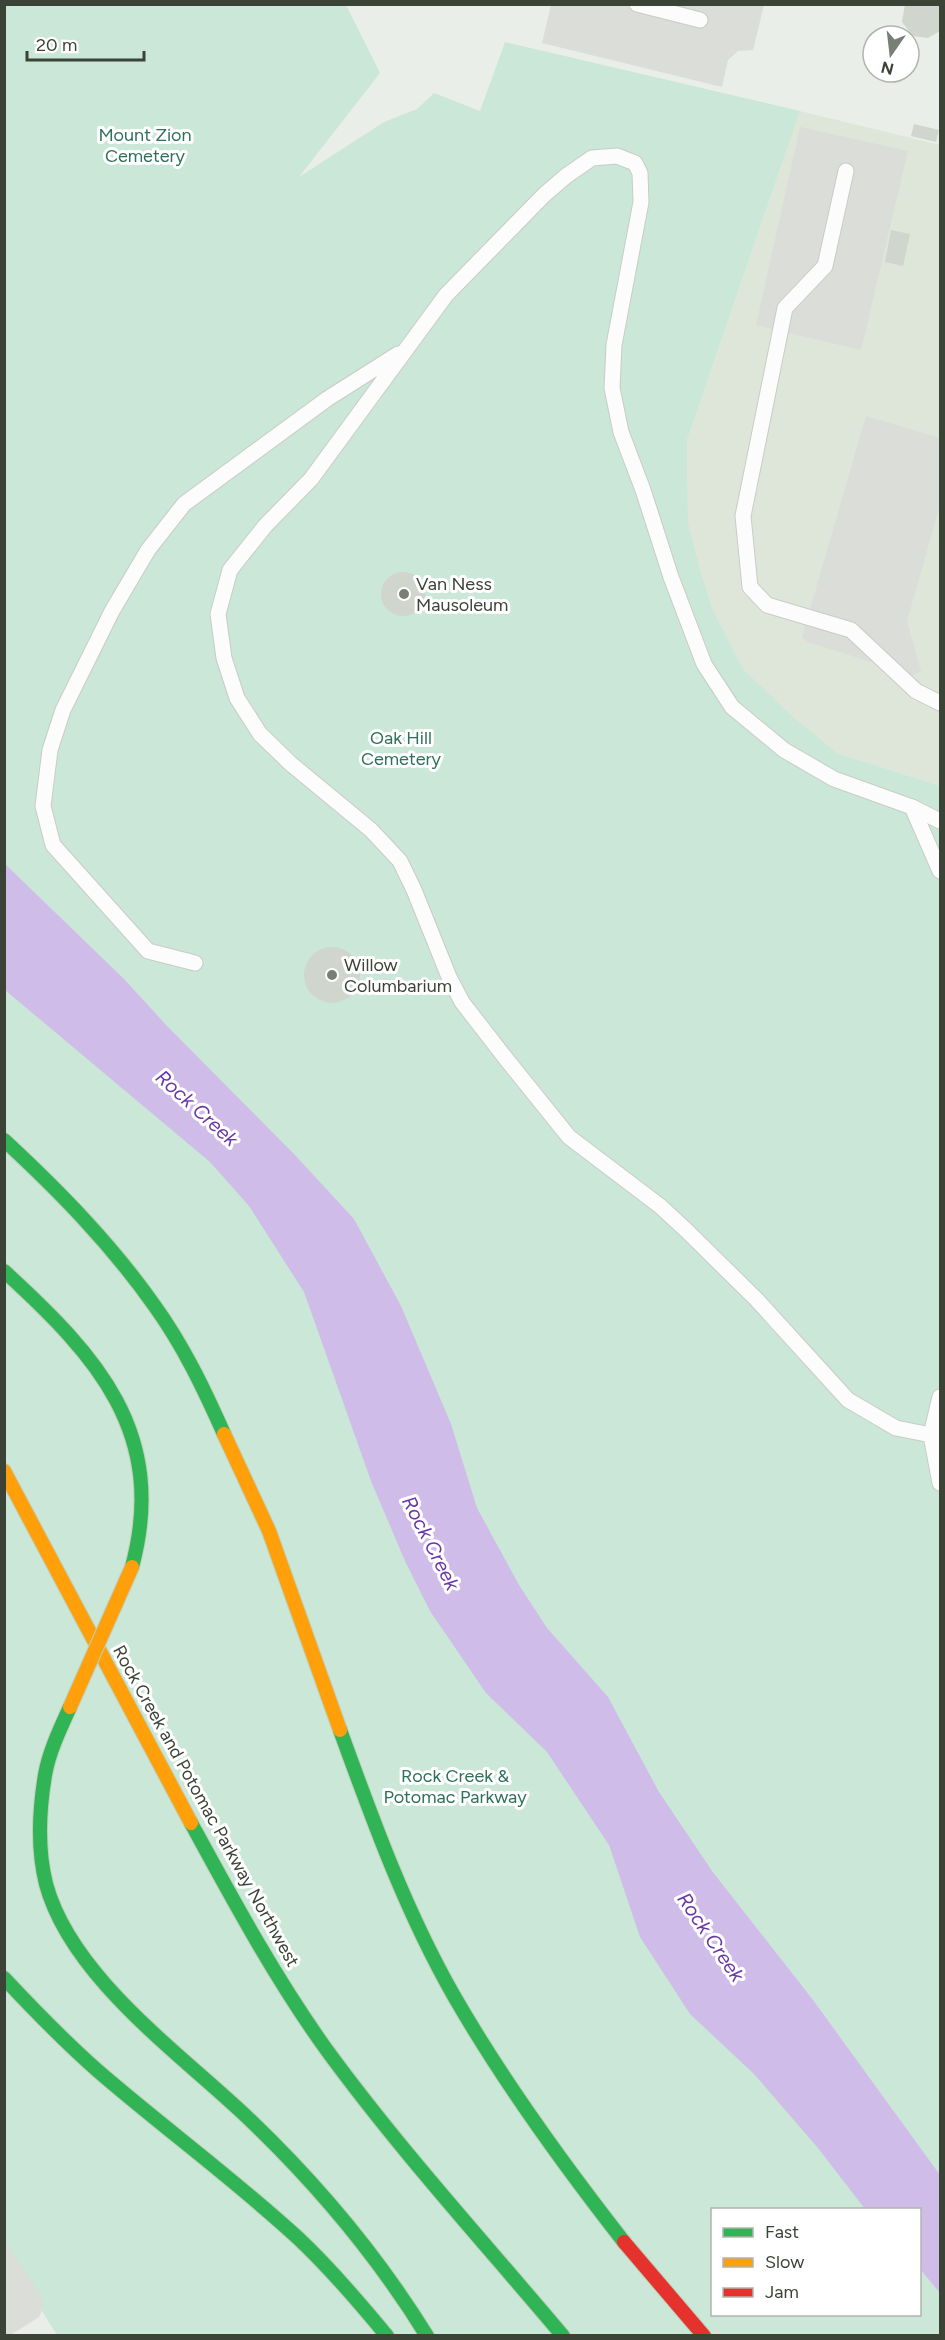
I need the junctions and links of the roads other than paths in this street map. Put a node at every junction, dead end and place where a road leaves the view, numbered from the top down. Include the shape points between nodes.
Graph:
1 (637, 4) edge
2 (700, 20) dead end
3 (846, 171) dead end
4 (406, 350) junction
5 (940, 703) edge
6 (912, 807) junction
7 (940, 821) edge
8 (940, 871) edge
9 (195, 963) dead end
10 (4, 1140) edge
11 (4, 1271) edge
12 (940, 1396) edge
13 (931, 1435) junction
14 (4, 1471) edge
15 (940, 1483) edge
16 (4, 1978) edge
17 (387, 2336) edge
18 (427, 2336) edge
19 (563, 2336) edge
20 (704, 2336) edge

1 - 2 lane
3 - 5 lane via 825,266 785,308 743,516 750,586 767,606 850,630 916,691
4 - 6 lane via 446,295 566,176 592,158 617,156 634,163 640,173 641,202 614,345 612,388 621,432 704,664 732,707 784,750 834,779
4 - 9 lane via 327,399 184,504 148,550 112,611 63,710 50,750 43,806 53,845 148,951
4 - 13 lane via 311,479 265,526 230,570 218,614 224,658 237,698 260,734 371,830 400,861 462,1002 569,1137 686,1230 757,1300 848,1400 896,1428
6 - 7 lane
6 - 8 lane
10 - 20 main road via 56,1188 105,1242 155,1306 196,1373 269,1531 381,1845 454,1996 566,2167
11 - 18 main road, bridge via 75,1340 121,1406 140,1470 142,1519 132,1568 52,1749 44,1776 39,1833 48,1889 57,1916 69,1939 107,1988 301,2172 391,2280
12 - 13 lane
13 - 15 lane
14 - 19 main road, Rock Creek and Potomac Parkway Northwest via 186,1815 279,1977 326,2048 397,2140
16 - 17 main road via 66,2042 289,2229 336,2274

